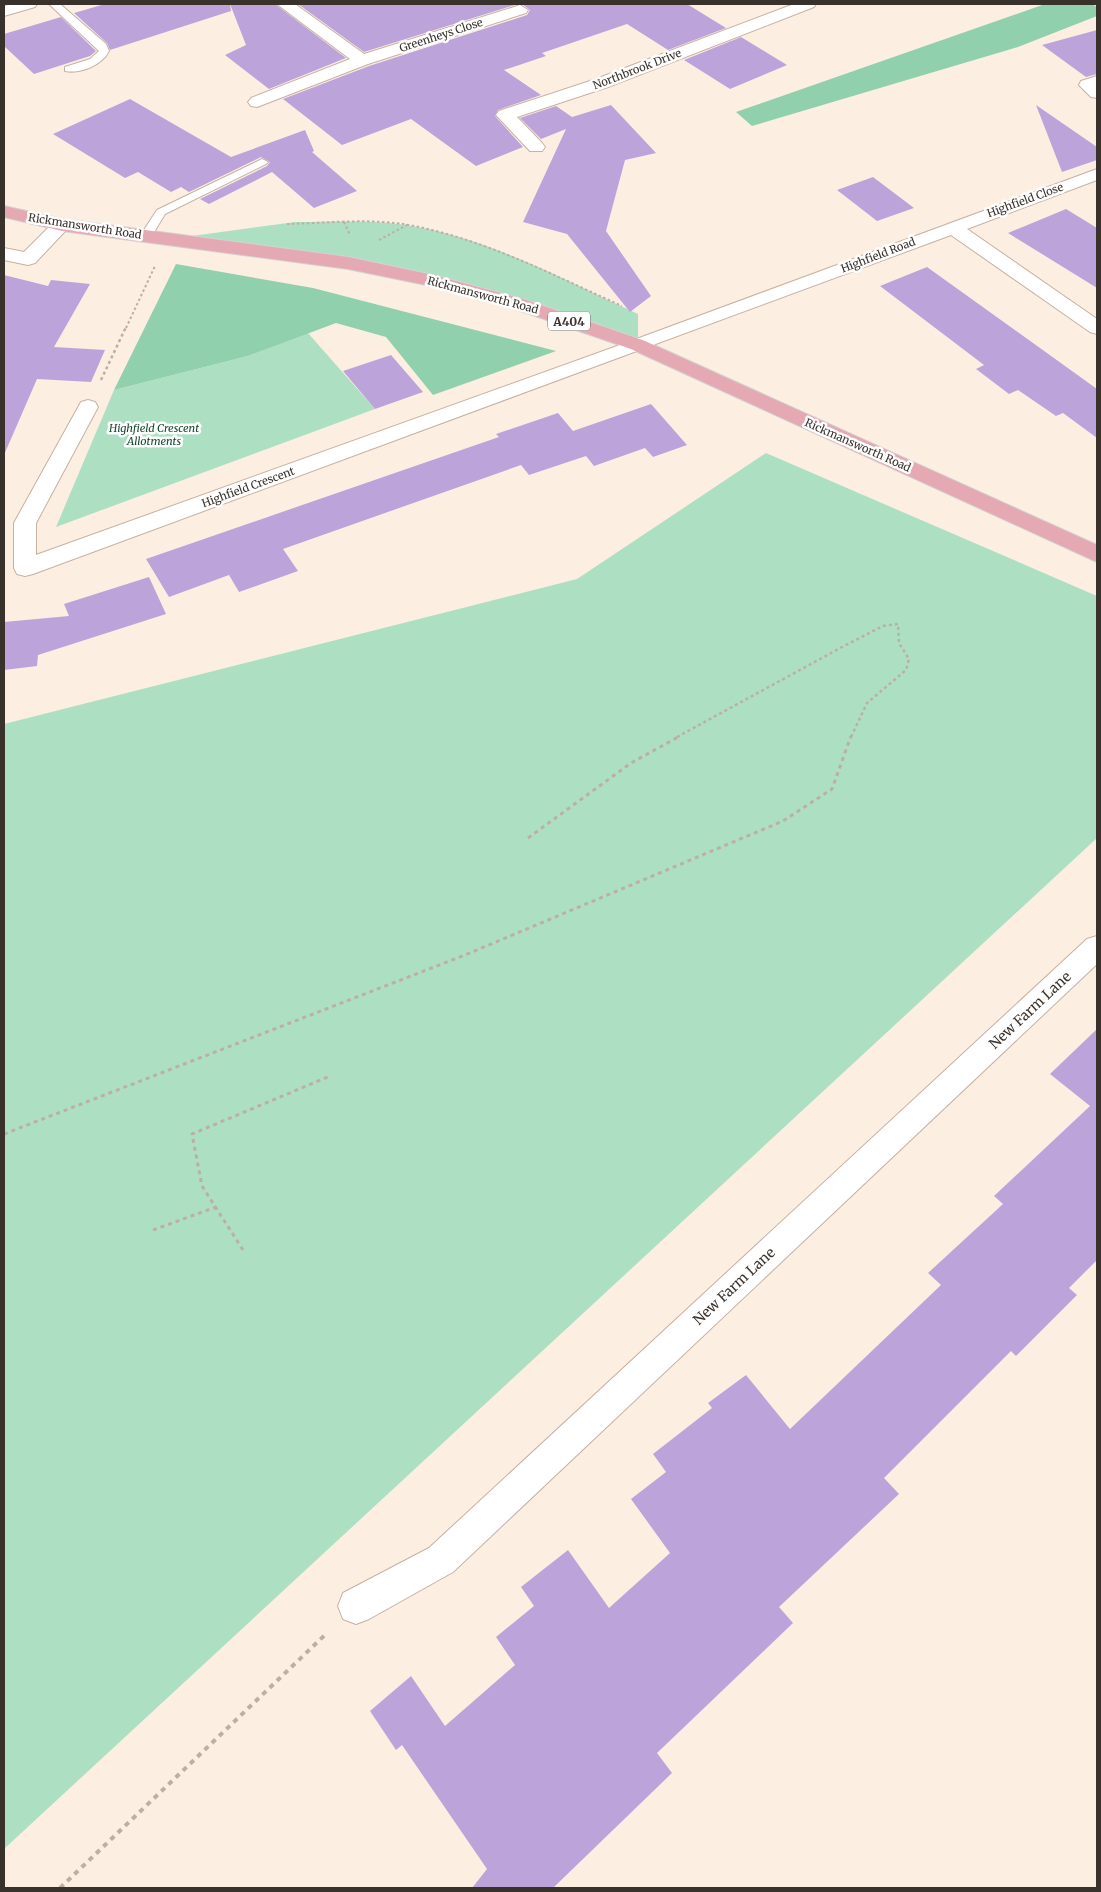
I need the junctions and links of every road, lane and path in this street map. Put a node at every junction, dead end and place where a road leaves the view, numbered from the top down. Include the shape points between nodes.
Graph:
1 (24, 4) edge
2 (54, 4) edge
3 (285, 4) edge
4 (764, 4) edge
5 (808, 4) edge
6 (520, 10) dead end
7 (4, 11) edge
8 (781, 14) junction
9 (362, 60) junction
10 (69, 70) dead end
11 (1097, 81) edge
12 (1097, 93) edge
13 (257, 102) dead end
14 (536, 147) dead end
15 (262, 162) dead end
16 (1097, 174) edge
17 (4, 212) edge
18 (62, 225) junction
19 (407, 225) dead end
20 (952, 227) junction
21 (146, 236) junction
22 (168, 239) junction
23 (374, 242) dead end
24 (4, 254) edge
25 (1097, 328) edge
26 (638, 345) junction
27 (88, 407) joint
28 (1097, 554) edge
29 (528, 838) dead end
30 (1097, 947) edge
31 (330, 1076) dead end
32 (4, 1134) edge
33 (216, 1207) junction
34 (153, 1230) dead end
35 (243, 1250) dead end
36 (356, 1606) joint
37 (60, 1888) edge

1 - 7 street
2 - 10 lane via 104,51 102,57 94,62
3 - 9 street
4 - 8 street
5 - 8 street, Northbrook Drive
6 - 9 street, Greenheys Close
8 - 14 street, Northbrook Drive via 602,83 505,116
9 - 13 street, Greenheys Close
11 - 12 street via 1087,85
15 - 21 lane via 161,212
16 - 20 street, Highfield Close
17 - 18 main road, Rickmansworth Road / A404
18 - 21 main road, Rickmansworth Road / A404
18 - 24 street via 28,259
19 - 23 path
20 - 25 street
20 - 26 street, Highfield Road
21 - 22 main road, Rickmansworth Road / A404
22 - 26 main road, Rickmansworth Road / A404 via 348,263 433,281 516,303
22 - 27 path
26 - 27 street, Highfield Crescent via 25,568 25,522
26 - 28 main road, Rickmansworth Road / A404
29 - 32 path via 631,763 850,642 883,626 898,624 899,643 908,659 906,670 867,703 832,789 783,821 465,955
30 - 36 street, New Farm Lane via 440,1560
31 - 33 path via 192,1134 202,1186
33 - 34 path
33 - 35 path
36 - 37 path

